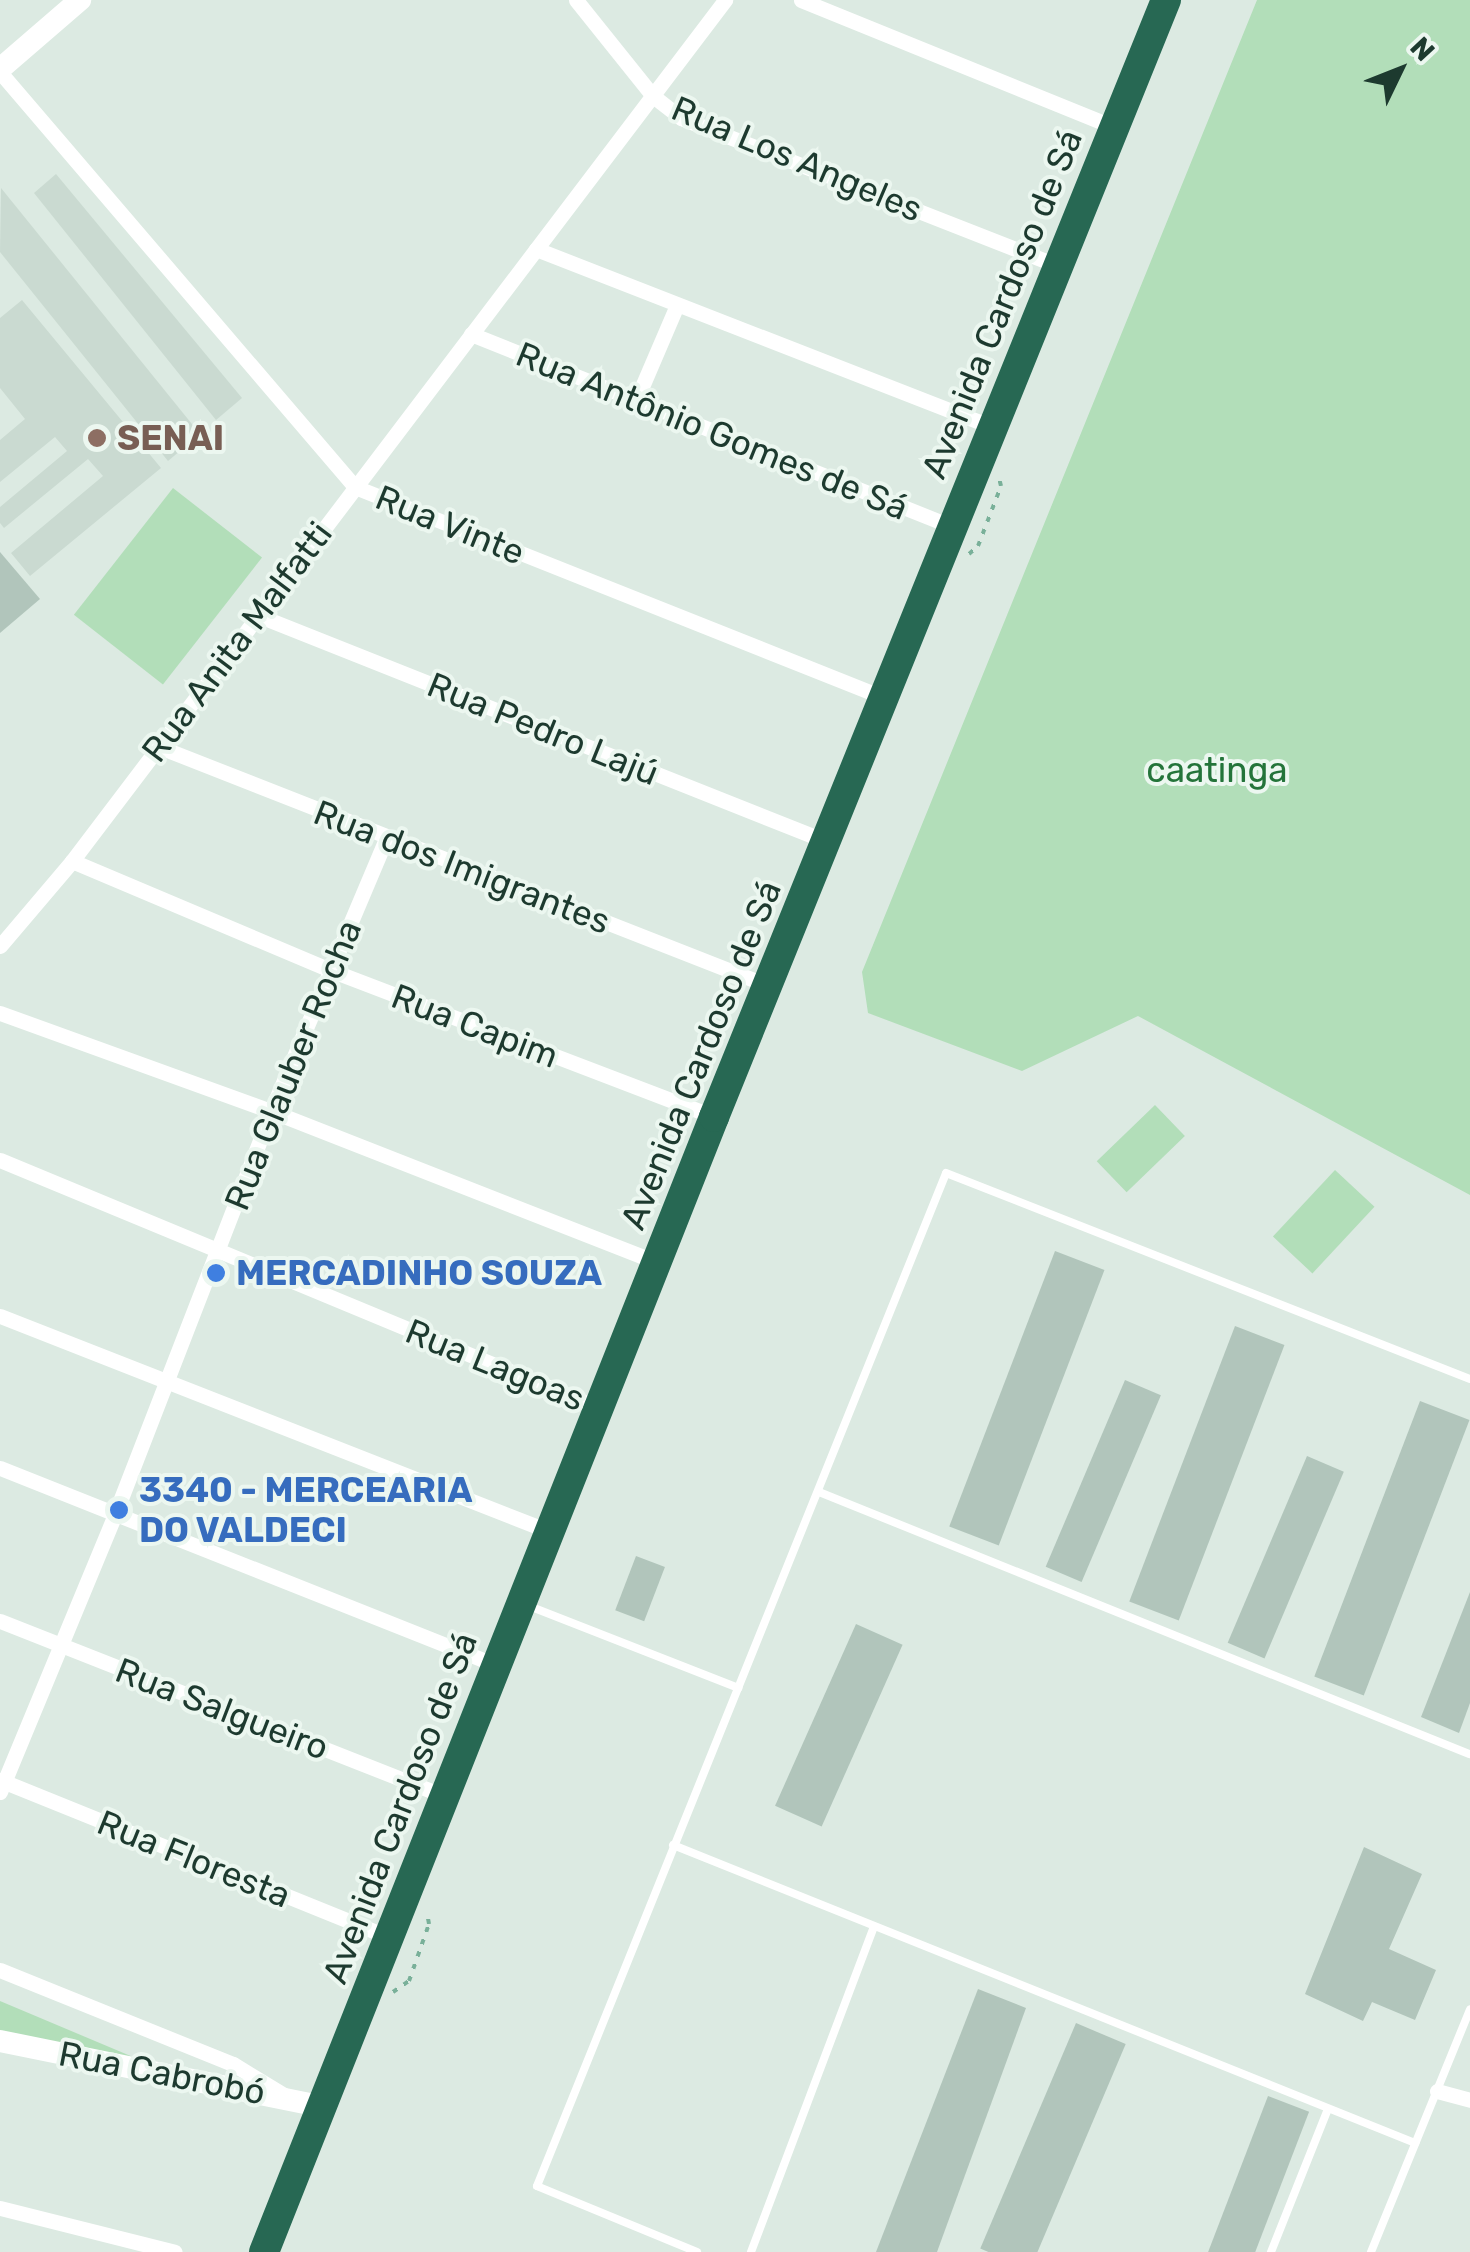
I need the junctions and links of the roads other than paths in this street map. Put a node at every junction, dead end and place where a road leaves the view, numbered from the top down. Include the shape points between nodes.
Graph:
1 (80, 0) edge
2 (576, 0) edge
3 (725, 0) edge
4 (801, 0) edge
5 (1162, 1) edge
6 (0, 71) edge
7 (653, 96) junction
8 (1113, 127) junction
9 (536, 249) junction
10 (1058, 265) junction
11 (677, 305) junction
12 (471, 334) junction
13 (635, 403) junction
14 (993, 427) junction
15 (355, 487) junction
16 (953, 527) junction
17 (258, 615) junction
18 (886, 698) junction
19 (157, 746) junction
20 (386, 840) junction
21 (828, 842) junction
22 (72, 862) junction
23 (0, 946) edge
24 (330, 970) junction
25 (769, 986) junction
26 (0, 1012) edge
27 (272, 1111) junction
28 (714, 1118) junction
29 (0, 1160) edge
30 (218, 1251) junction
31 (658, 1262) junction
32 (0, 1316) edge
33 (1470, 1379) edge
34 (166, 1382) junction
35 (601, 1409) junction
36 (0, 1468) edge
37 (819, 1492) junction
38 (116, 1514) junction
39 (550, 1532) junction
40 (520, 1603) junction
41 (0, 1621) edge
42 (60, 1645) junction
43 (496, 1665) junction
44 (738, 1688) junction
45 (1468, 1754) edge
46 (1, 1785) edge
47 (444, 1796) junction
48 (673, 1845) junction
49 (874, 1926) junction
50 (388, 1937) junction
51 (0, 1970) edge
52 (1470, 2009) edge
53 (0, 2041) edge
54 (1437, 2091) junction
55 (290, 2099) junction
56 (1470, 2100) edge
57 (324, 2107) junction
58 (1328, 2108) junction
59 (1414, 2143) junction
60 (0, 2208) edge
61 (175, 2252) edge
62 (264, 2252) edge
63 (697, 2252) edge
64 (752, 2252) edge
65 (1271, 2252) edge
66 (1371, 2252) edge

1 - 6 street
2 - 7 street, Rua Los Angeles
3 - 7 street, Rua Anita Malfatti
4 - 8 street
5 - 8 highway, Avenida Cardoso de Sá
6 - 15 street, Rua Vinte
7 - 9 street, Rua Anita Malfatti
7 - 10 street, Rua Los Angeles via 696,124
8 - 10 highway, Avenida Cardoso de Sá
9 - 11 street
9 - 12 street, Rua Anita Malfatti
10 - 14 highway, Avenida Cardoso de Sá
11 - 13 street
11 - 14 street
12 - 13 street, Rua Antônio Gomes de Sá
12 - 15 street, Rua Anita Malfatti
13 - 16 street, Rua Antônio Gomes de Sá
14 - 16 highway, Avenida Cardoso de Sá
15 - 17 street, Rua Anita Malfatti
15 - 18 street, Rua Vinte
16 - 18 highway, Avenida Cardoso de Sá
17 - 19 street, Rua Anita Malfatti
17 - 21 street, Rua Pedro Lajú
18 - 21 highway, Avenida Cardoso de Sá
19 - 20 street, Rua dos Imigrantes
19 - 22 street, Rua Anita Malfatti
20 - 24 street, Rua Glauber Rocha
20 - 25 street, Rua dos Imigrantes
21 - 25 highway, Avenida Cardoso de Sá
22 - 23 street, Rua Anita Malfatti
22 - 24 street, Rua Capim
24 - 27 street, Rua Glauber Rocha
24 - 28 street, Rua Capim
25 - 28 highway, Avenida Cardoso de Sá
26 - 27 street
27 - 30 street, Rua Glauber Rocha
27 - 31 street
28 - 31 highway, Avenida Cardoso de Sá
29 - 30 street, Rua Lagoas
30 - 34 street, Rua Glauber Rocha
30 - 35 street, Rua Lagoas
31 - 35 highway, Avenida Cardoso de Sá
32 - 34 street
33 - 37 lane via 946,1173
34 - 38 street, Rua Glauber Rocha
34 - 39 street
35 - 39 highway, Avenida Cardoso de Sá
36 - 38 street
37 - 44 lane
37 - 45 lane
38 - 42 street, Rua Glauber Rocha
38 - 43 street
39 - 40 highway, Avenida Cardoso de Sá
40 - 43 highway, Avenida Cardoso de Sá
40 - 44 lane
41 - 42 street, Rua Salgueiro
42 - 46 street, Rua Glauber Rocha
42 - 47 street, Rua Salgueiro
43 - 47 highway, Avenida Cardoso de Sá
44 - 48 lane
46 - 50 street, Rua Floresta
47 - 50 highway, Avenida Cardoso de Sá
48 - 49 lane
48 - 63 lane via 537,2186
49 - 58 lane
49 - 64 lane
50 - 57 highway, Avenida Cardoso de Sá
51 - 55 street via 233,2064
52 - 54 lane
53 - 55 street, Rua Cabrobó
54 - 56 street
54 - 59 lane
55 - 57 street, Rua Cabrobó
57 - 62 highway, Avenida Cardoso de Sá
58 - 59 lane
58 - 65 lane
59 - 66 lane
60 - 61 street

